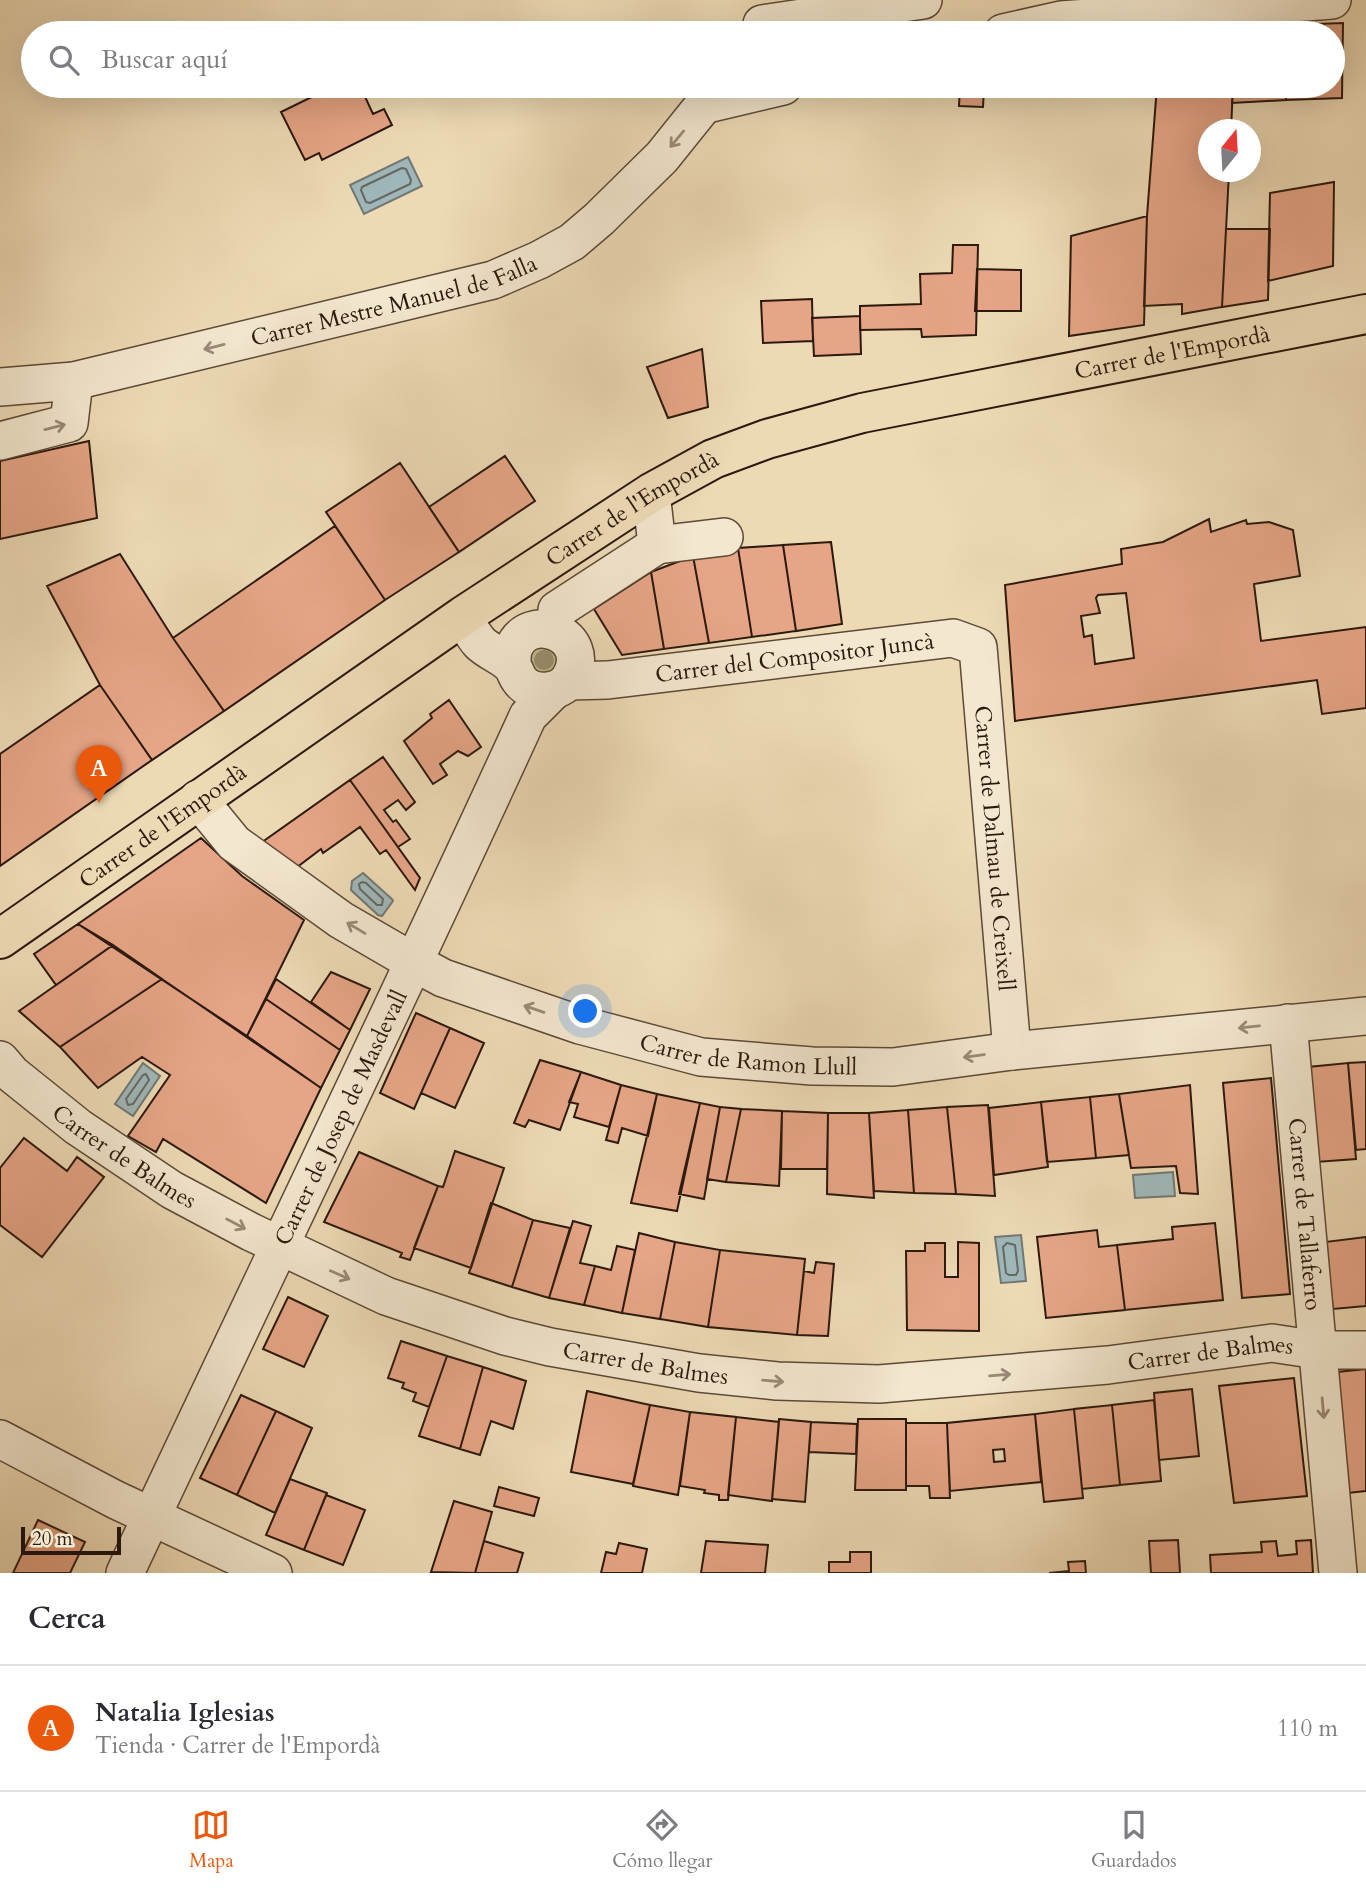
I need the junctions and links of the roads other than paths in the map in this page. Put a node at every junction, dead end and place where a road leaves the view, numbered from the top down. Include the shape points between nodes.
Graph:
1 (923, 0) edge
2 (1332, 0) edge
3 (764, 19) edge
4 (1057, 21) edge
5 (711, 98) edge
6 (1366, 314) edge
7 (74, 381) junction
8 (0, 387) edge
9 (0, 441) edge
10 (652, 493) junction
11 (724, 537) dead end
12 (657, 545) junction
13 (531, 572) junction
14 (463, 616) junction
15 (556, 620) junction
16 (978, 647) joint
17 (543, 684) junction
18 (198, 799) junction
19 (0, 939) edge
20 (415, 963) junction
21 (1366, 1016) edge
22 (1288, 1023) junction
23 (1012, 1051) junction
24 (0, 1060) edge
25 (278, 1246) junction
26 (1318, 1350) junction
27 (1366, 1350) edge
28 (0, 1438) edge
29 (151, 1516) junction
30 (125, 1573) edge
31 (274, 1573) edge
32 (1338, 1573) edge

1 - 3 street
2 - 4 street
5 -> 7 street, Carrer Mestre Manuel de Falla via 662,157 599,219 539,261 493,280
6 - 10 main road, Carrer de l'Empordà via 862,413 713,459
7 - 8 street, Carrer Mestre Manuel de Falla
9 -> 7 street via 69,424
10 - 12 street
10 - 13 main road, Carrer de l'Empordà
11 - 12 street
12 - 15 street
13 - 14 main road, Carrer de l'Empordà
13 - 15 street
14 - 17 street via 479,642
14 - 18 main road, Carrer de l'Empordà
15 - 17 street via 575,652
15 - 17 street, Carrer de Josep de Masdevall via 523,635 513,649
16 - 17 street, Carrer del Compositor Juncà via 953,638
16 - 23 street, Carrer de Dalmau de Creixell
17 - 20 street, Carrer de Josep de Masdevall
18 - 19 main road, Carrer de l'Empordà
20 -> 18 street, Carrer de Ramon Llull via 341,920 234,844
23 -> 20 street, Carrer de Ramon Llull via 893,1067 701,1057 580,1025 443,978
20 - 25 street, Carrer de Josep de Masdevall
21 - 22 street, Carrer de Ramon Llull
22 -> 23 street, Carrer de Ramon Llull
22 - 26 street, Carrer de Tallaferro
24 -> 25 street, Carrer de Balmes via 78,1127 162,1183
25 -> 26 street, Carrer de Balmes via 386,1296 505,1336 617,1360 777,1381 879,1384 965,1378 1272,1343
25 - 29 street, Carrer de Josep de Masdevall
26 - 27 street, Carrer de Balmes
26 -> 32 street, Carrer de Tallaferro
28 - 29 street
29 - 30 street, Carrer de Josep de Masdevall
29 - 31 street

